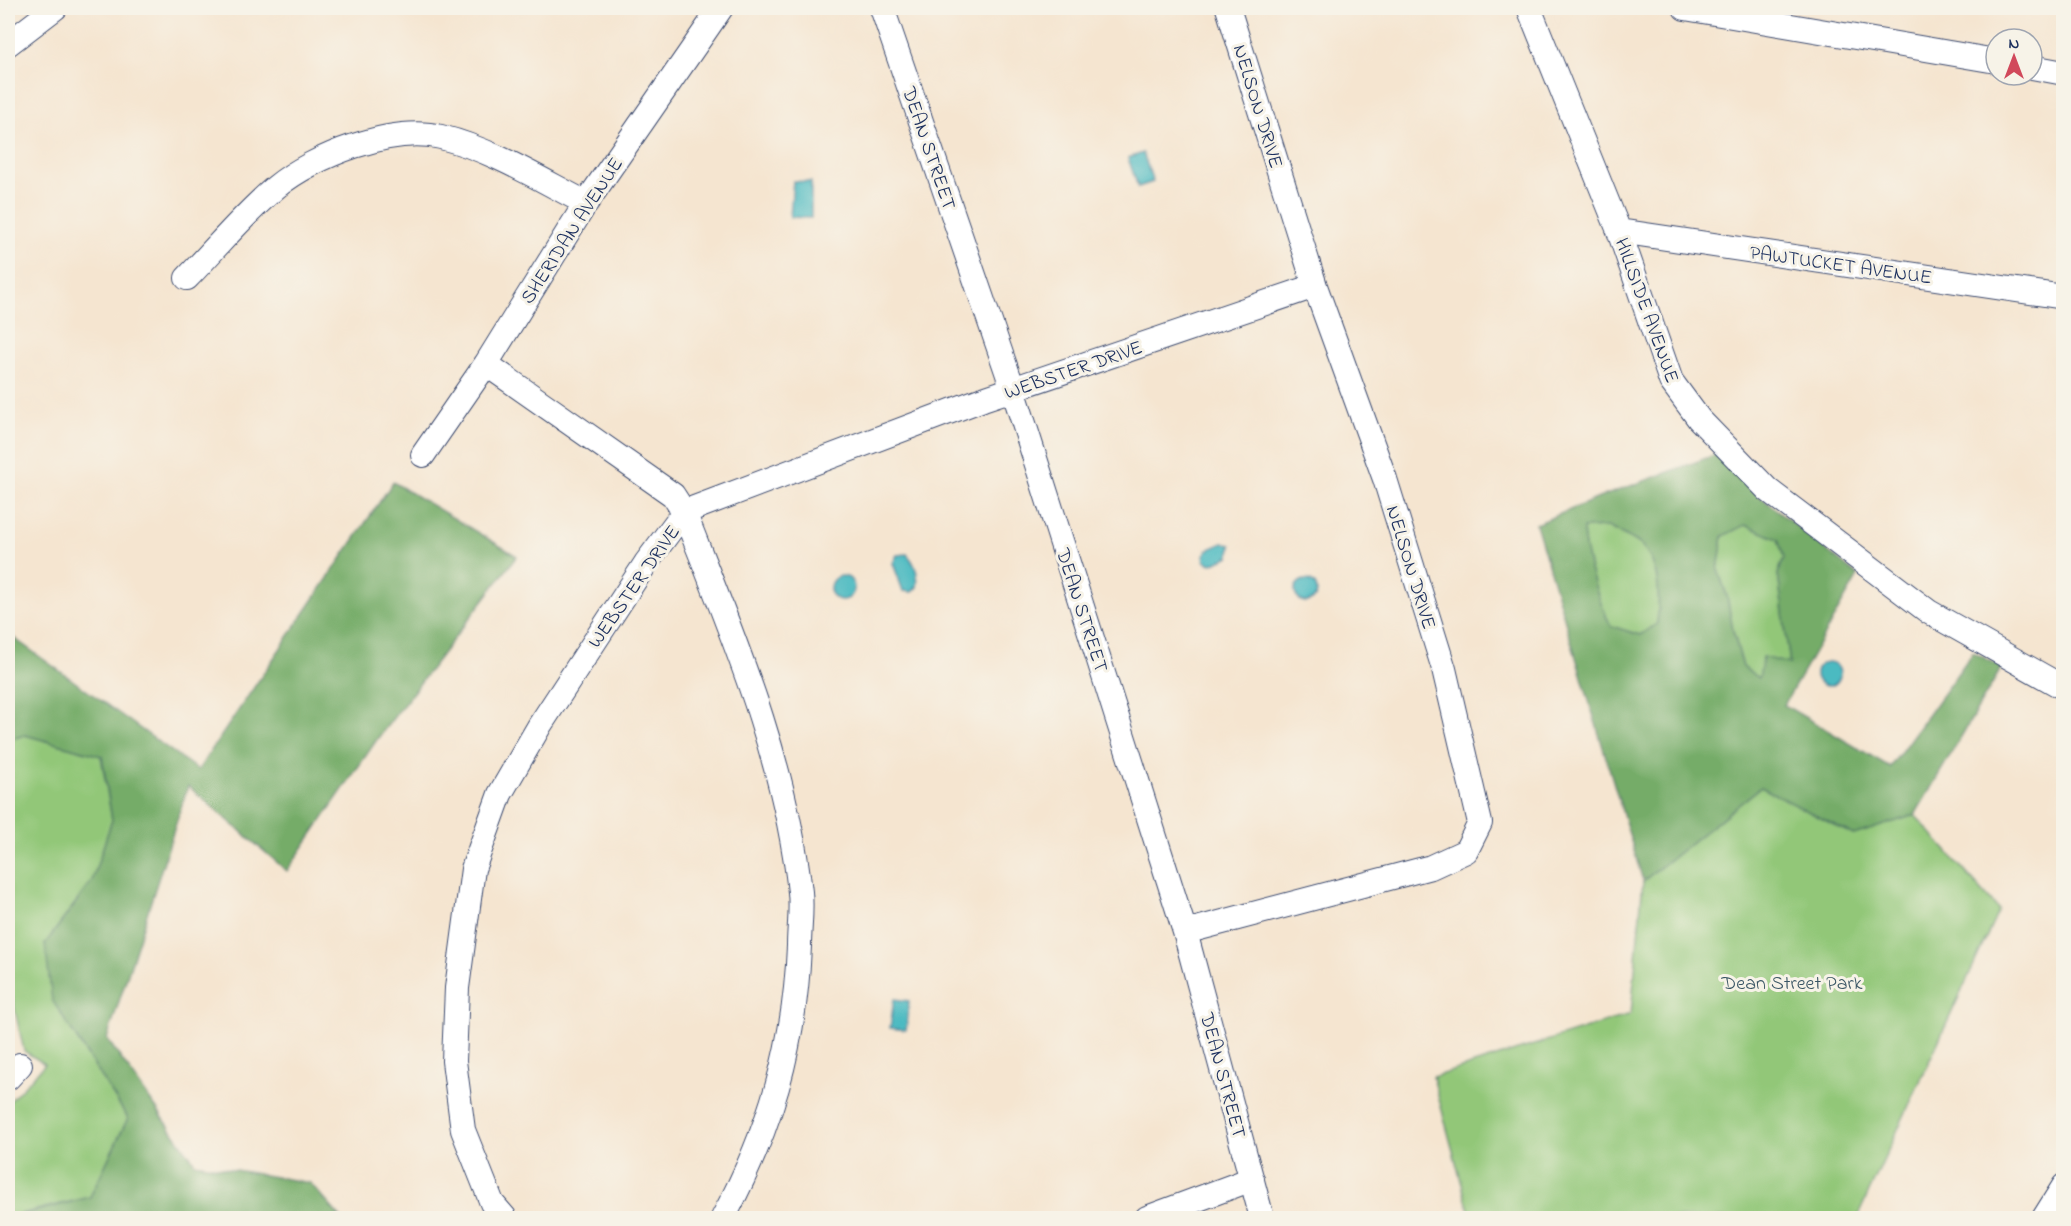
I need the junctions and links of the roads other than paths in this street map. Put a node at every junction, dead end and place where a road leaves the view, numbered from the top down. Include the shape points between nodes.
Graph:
1 (55, 8) edge
2 (721, 8) edge
3 (882, 8) edge
4 (1227, 8) edge
5 (1529, 8) edge
6 (1685, 8) edge
7 (8, 44) edge
8 (1984, 59) edge
9 (2044, 69) edge
10 (2064, 73) edge
11 (586, 203) junction
12 (1619, 231) junction
13 (187, 279) dead end
14 (1315, 286) junction
15 (2064, 297) edge
16 (486, 364) junction
17 (1012, 389) junction
18 (423, 455) dead end
19 (684, 512) junction
20 (2064, 688) edge
21 (1185, 932) junction
22 (1252, 1179) junction
23 (2064, 1186) edge
24 (505, 1218) edge
25 (723, 1218) edge
26 (1147, 1218) edge
27 (1262, 1218) edge
28 (2044, 1218) edge

1 - 7 street
2 - 11 street, SHERIDAN AVENUE
3 - 17 street, DEAN STREET
4 - 14 street, NELSON DRIVE
5 - 12 street, HILLSIDE AVENUE
6 - 8 street
9 - 10 street
11 - 13 street via 492,154 438,136 390,136 326,157 276,186
11 - 16 street, SHERIDAN AVENUE
12 - 15 street, PAWTUCKET AVENUE
12 - 20 street, HILLSIDE AVENUE via 1671,381 1699,419 1768,490 1929,612
14 - 17 street, WEBSTER DRIVE
14 - 21 street, NELSON DRIVE via 1385,479 1430,624 1480,823 1466,851 1431,867
16 - 18 street, SHERIDAN AVENUE
16 - 19 street via 673,495
17 - 19 street, WEBSTER DRIVE
17 - 21 street, DEAN STREET
19 - 24 street, WEBSTER DRIVE via 540,725 500,794 473,869 457,988 454,1061 463,1130 492,1203
19 - 25 street via 757,696 789,819 801,895 797,982 782,1078 748,1171
21 - 22 street, DEAN STREET
22 - 26 street
22 - 27 street, DEAN STREET
23 - 28 street

